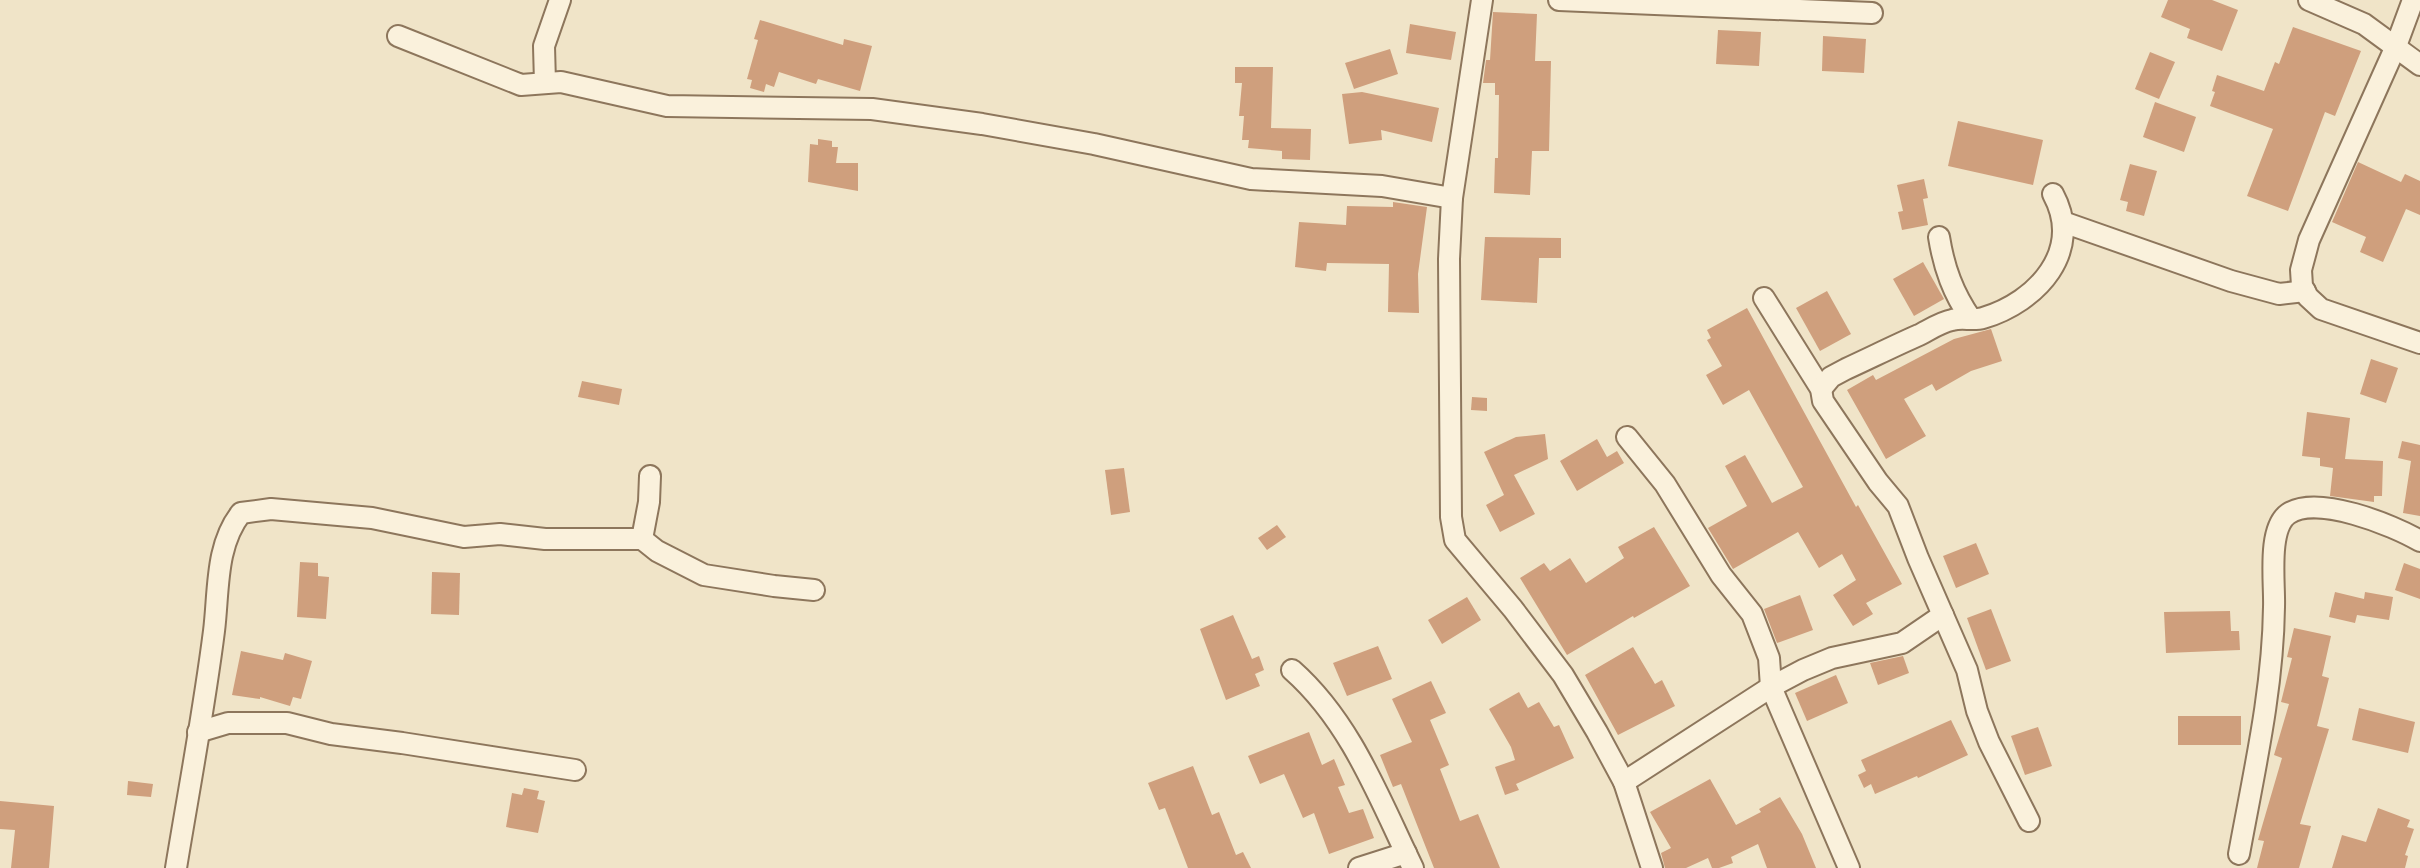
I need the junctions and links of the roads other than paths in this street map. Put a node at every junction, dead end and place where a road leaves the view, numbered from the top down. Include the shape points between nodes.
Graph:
1 (560, 0) edge
2 (1482, 0) edge
3 (1559, 0) edge
4 (2309, 0) edge
5 (2413, 0) edge
6 (1872, 13) dead end
7 (398, 36) dead end
8 (2396, 46) junction
9 (2420, 65) edge
10 (545, 83) junction
11 (2053, 194) dead end
12 (1452, 198) junction
13 (2063, 222) junction
14 (1939, 237) dead end
15 (2305, 291) junction
16 (1764, 298) dead end
17 (1971, 319) junction
18 (2420, 343) edge
19 (1821, 389) junction
20 (1627, 437) dead end
21 (650, 476) dead end
22 (642, 539) junction
23 (2420, 541) edge
24 (814, 590) dead end
25 (1943, 615) junction
26 (1292, 670) dead end
27 (1771, 687) junction
28 (198, 732) junction
29 (575, 770) dead end
30 (1624, 782) junction
31 (2029, 821) dead end
32 (2239, 854) dead end
33 (1409, 860) edge
34 (176, 868) edge
35 (1359, 868) edge
36 (1652, 868) edge
37 (1849, 868) edge

1 - 10 street via 544,46
2 - 12 street
3 - 6 street
4 - 8 street via 2364,24
5 - 8 street
7 - 10 street via 521,85
8 - 9 street
8 - 15 street via 2309,240 2301,270
10 - 12 street via 667,106 872,109 1080,141 1251,179 1382,186
11 - 13 street
12 - 30 street via 1455,540 1563,675
13 - 15 street via 2231,281 2279,294
13 - 17 street via 2059,254 2042,284 2009,307
14 - 17 street via 1952,289
15 - 18 street via 2321,309
16 - 19 street
17 - 19 street via 1952,319 1831,377
19 - 25 street via 1835,420 1898,506
20 - 27 street via 1752,614 1769,658
21 - 22 street
22 - 24 street via 704,575
22 - 28 street via 464,537 372,518 271,509 241,513 222,555
23 - 32 street via 2324,507 2302,508 2277,525 2270,683
25 - 27 street via 1902,643 1832,658
25 - 31 street via 1989,742
26 - 33 street via 1317,691 1346,731
27 - 30 street
27 - 37 street
28 - 29 street via 228,723 287,723
28 - 34 street
30 - 36 street
33 - 35 street

